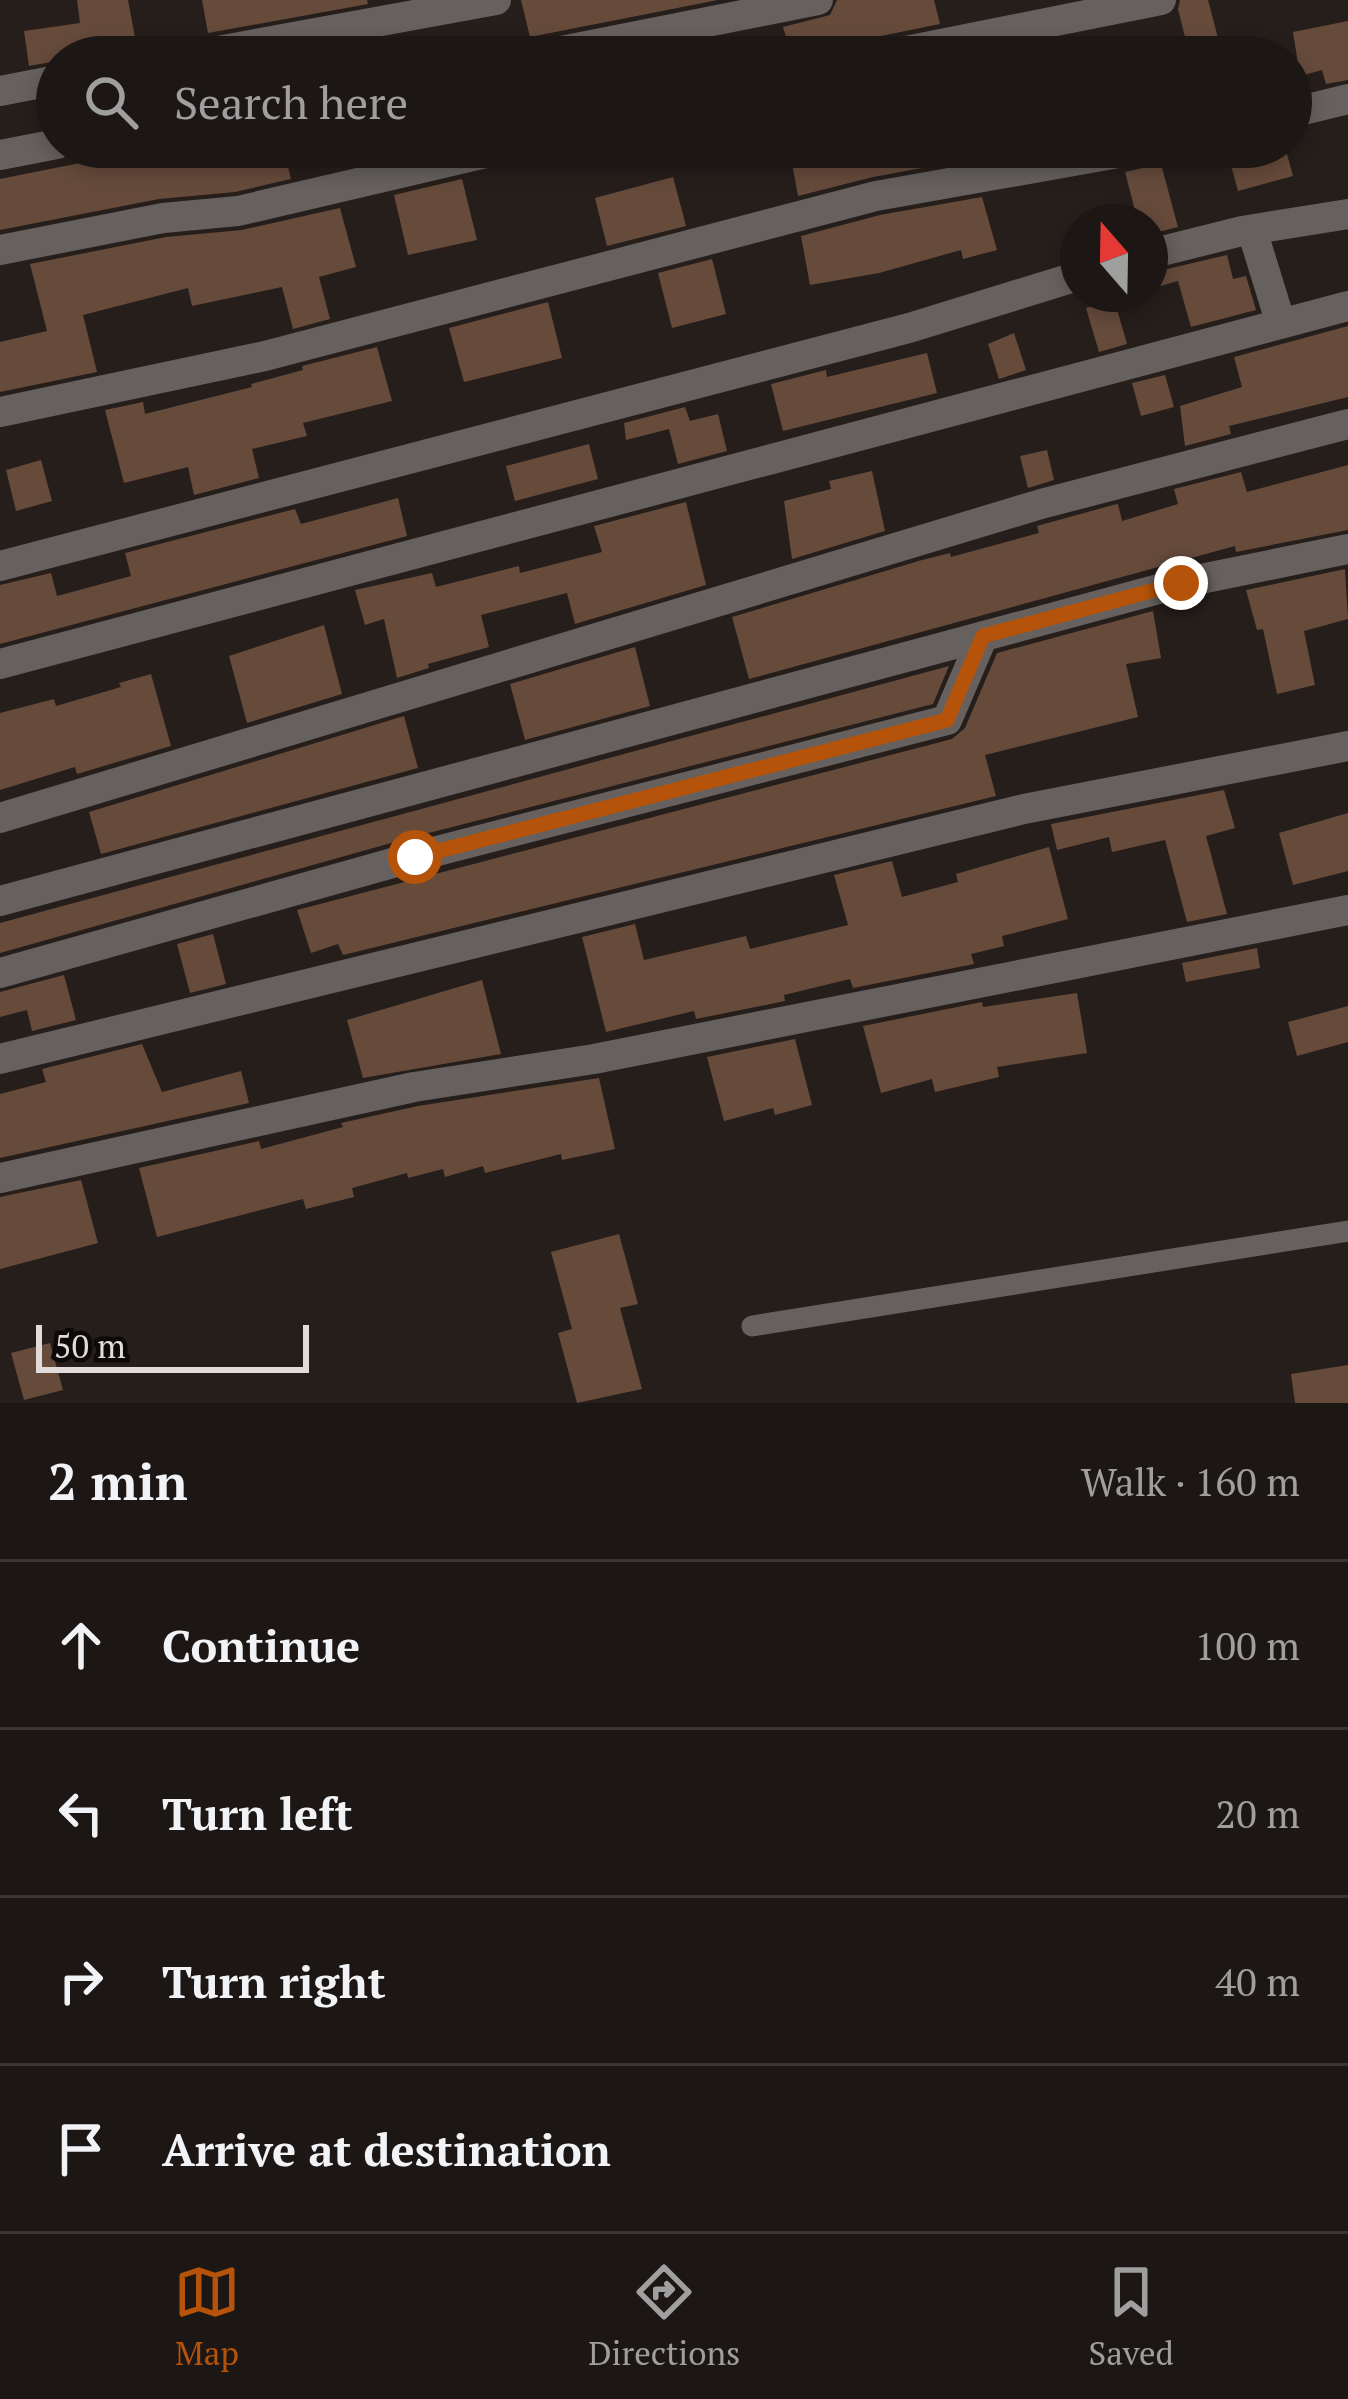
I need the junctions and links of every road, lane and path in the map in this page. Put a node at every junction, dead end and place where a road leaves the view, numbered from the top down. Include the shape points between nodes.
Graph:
1 (496, 0) edge
2 (818, 0) edge
3 (1161, 0) edge
4 (419, 7) edge
5 (283, 36) edge
6 (637, 36) edge
7 (981, 36) edge
8 (36, 84) edge
9 (0, 91) edge
10 (1348, 99) edge
11 (1312, 108) edge
12 (36, 148) edge
13 (0, 155) edge
14 (423, 168) edge
15 (1034, 168) edge
16 (1348, 214) edge
17 (1252, 230) junction
18 (0, 250) edge
19 (1168, 250) edge
20 (1060, 281) edge
21 (1348, 306) edge
22 (1281, 324) junction
23 (0, 412) edge
24 (1348, 424) edge
25 (1348, 549) edge
26 (0, 566) edge
27 (983, 636) junction
28 (0, 664) edge
29 (1348, 746) edge
30 (0, 818) edge
31 (0, 901) edge
32 (1348, 910) edge
33 (0, 973) edge
34 (0, 1059) edge
35 (0, 1178) edge
36 (1348, 1231) edge
37 (752, 1326) dead end

1 - 4 street
2 - 6 street
3 - 7 street
4 - 5 street
8 - 9 street
10 - 11 street
12 - 13 street
14 - 18 street via 238,212
15 - 23 street via 876,196 265,356
16 - 17 street
17 - 19 street
17 - 22 street
20 - 26 street via 909,328
21 - 22 street
22 - 28 street
24 - 30 street via 1041,504
25 - 27 street
27 - 31 street
27 - 33 street via 947,720
29 - 34 street via 1024,809
32 - 35 street via 594,1059 414,1087
36 - 37 lane

